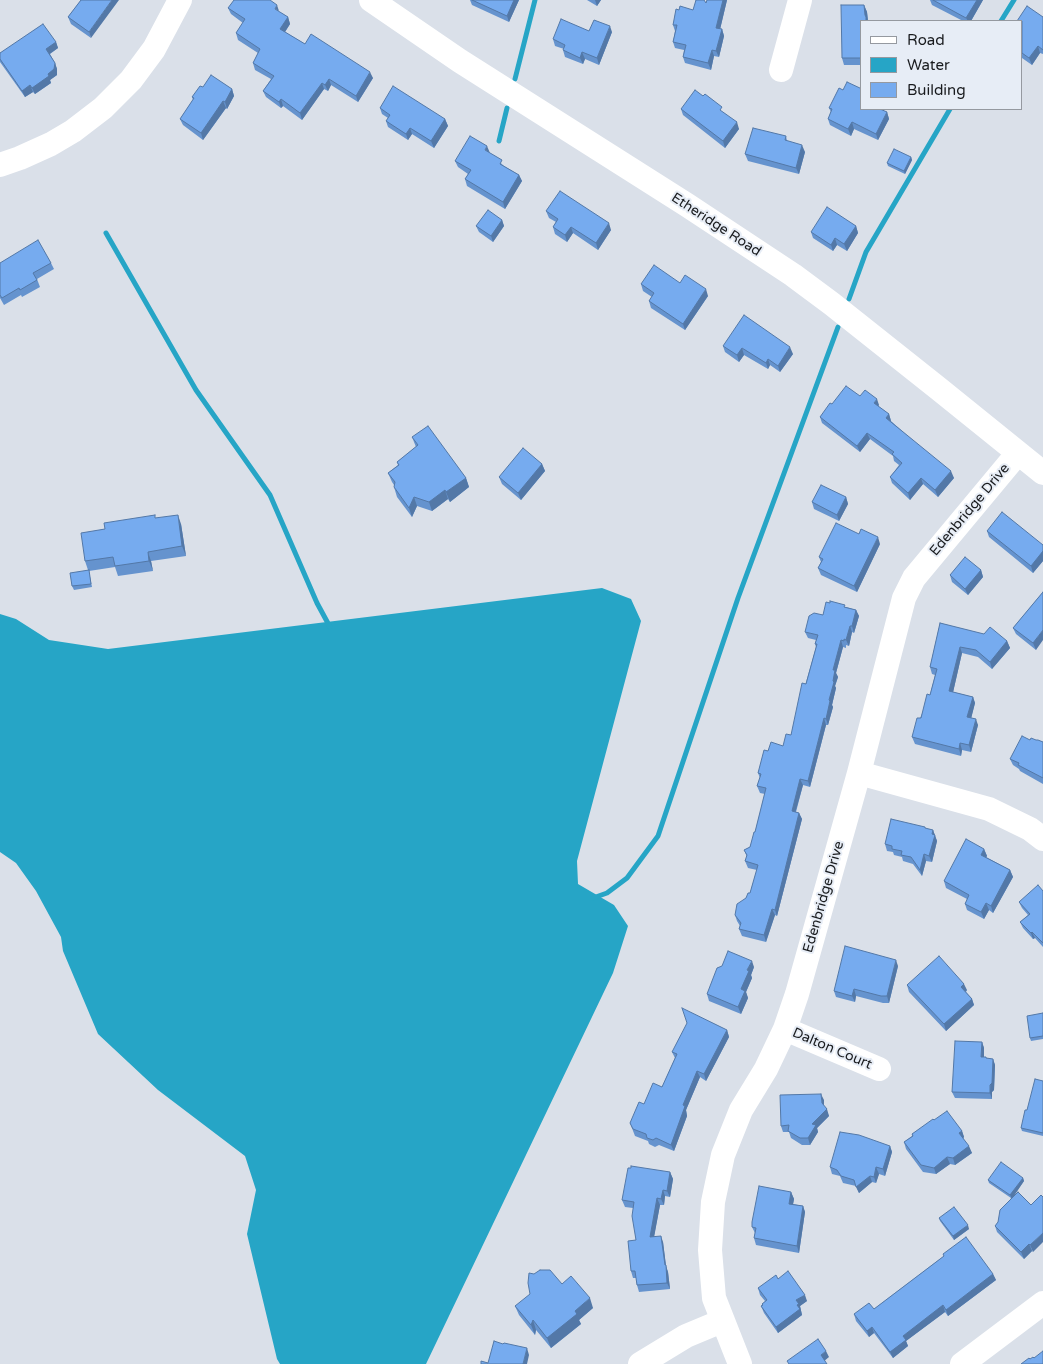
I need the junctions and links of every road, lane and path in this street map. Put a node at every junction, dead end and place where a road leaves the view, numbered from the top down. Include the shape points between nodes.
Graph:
1 (180, 0) edge
2 (371, 0) edge
3 (800, 0) edge
4 (781, 70) dead end
5 (0, 165) edge
6 (1018, 453) junction
7 (1043, 474) edge
8 (859, 773) junction
9 (1043, 839) edge
10 (785, 1029) junction
11 (879, 1070) dead end
12 (1043, 1303) edge
13 (722, 1320) junction
14 (640, 1364) edge
15 (740, 1364) edge
16 (962, 1364) edge

1 - 5 street via 154,48 131,80 103,108 51,144
2 - 6 street, Etheridge Road via 460,62 793,275
3 - 4 street
6 - 7 street, Etheridge Road
6 - 8 street, Edenbridge Drive via 914,578 904,598
8 - 9 street via 989,809
8 - 10 street, Edenbridge Drive
10 - 11 street, Dalton Court
10 - 13 street, Edenbridge Drive via 741,1110 723,1155 713,1202 710,1250 714,1298
12 - 16 street
13 - 14 street via 686,1336
13 - 15 street, Edenbridge Drive

